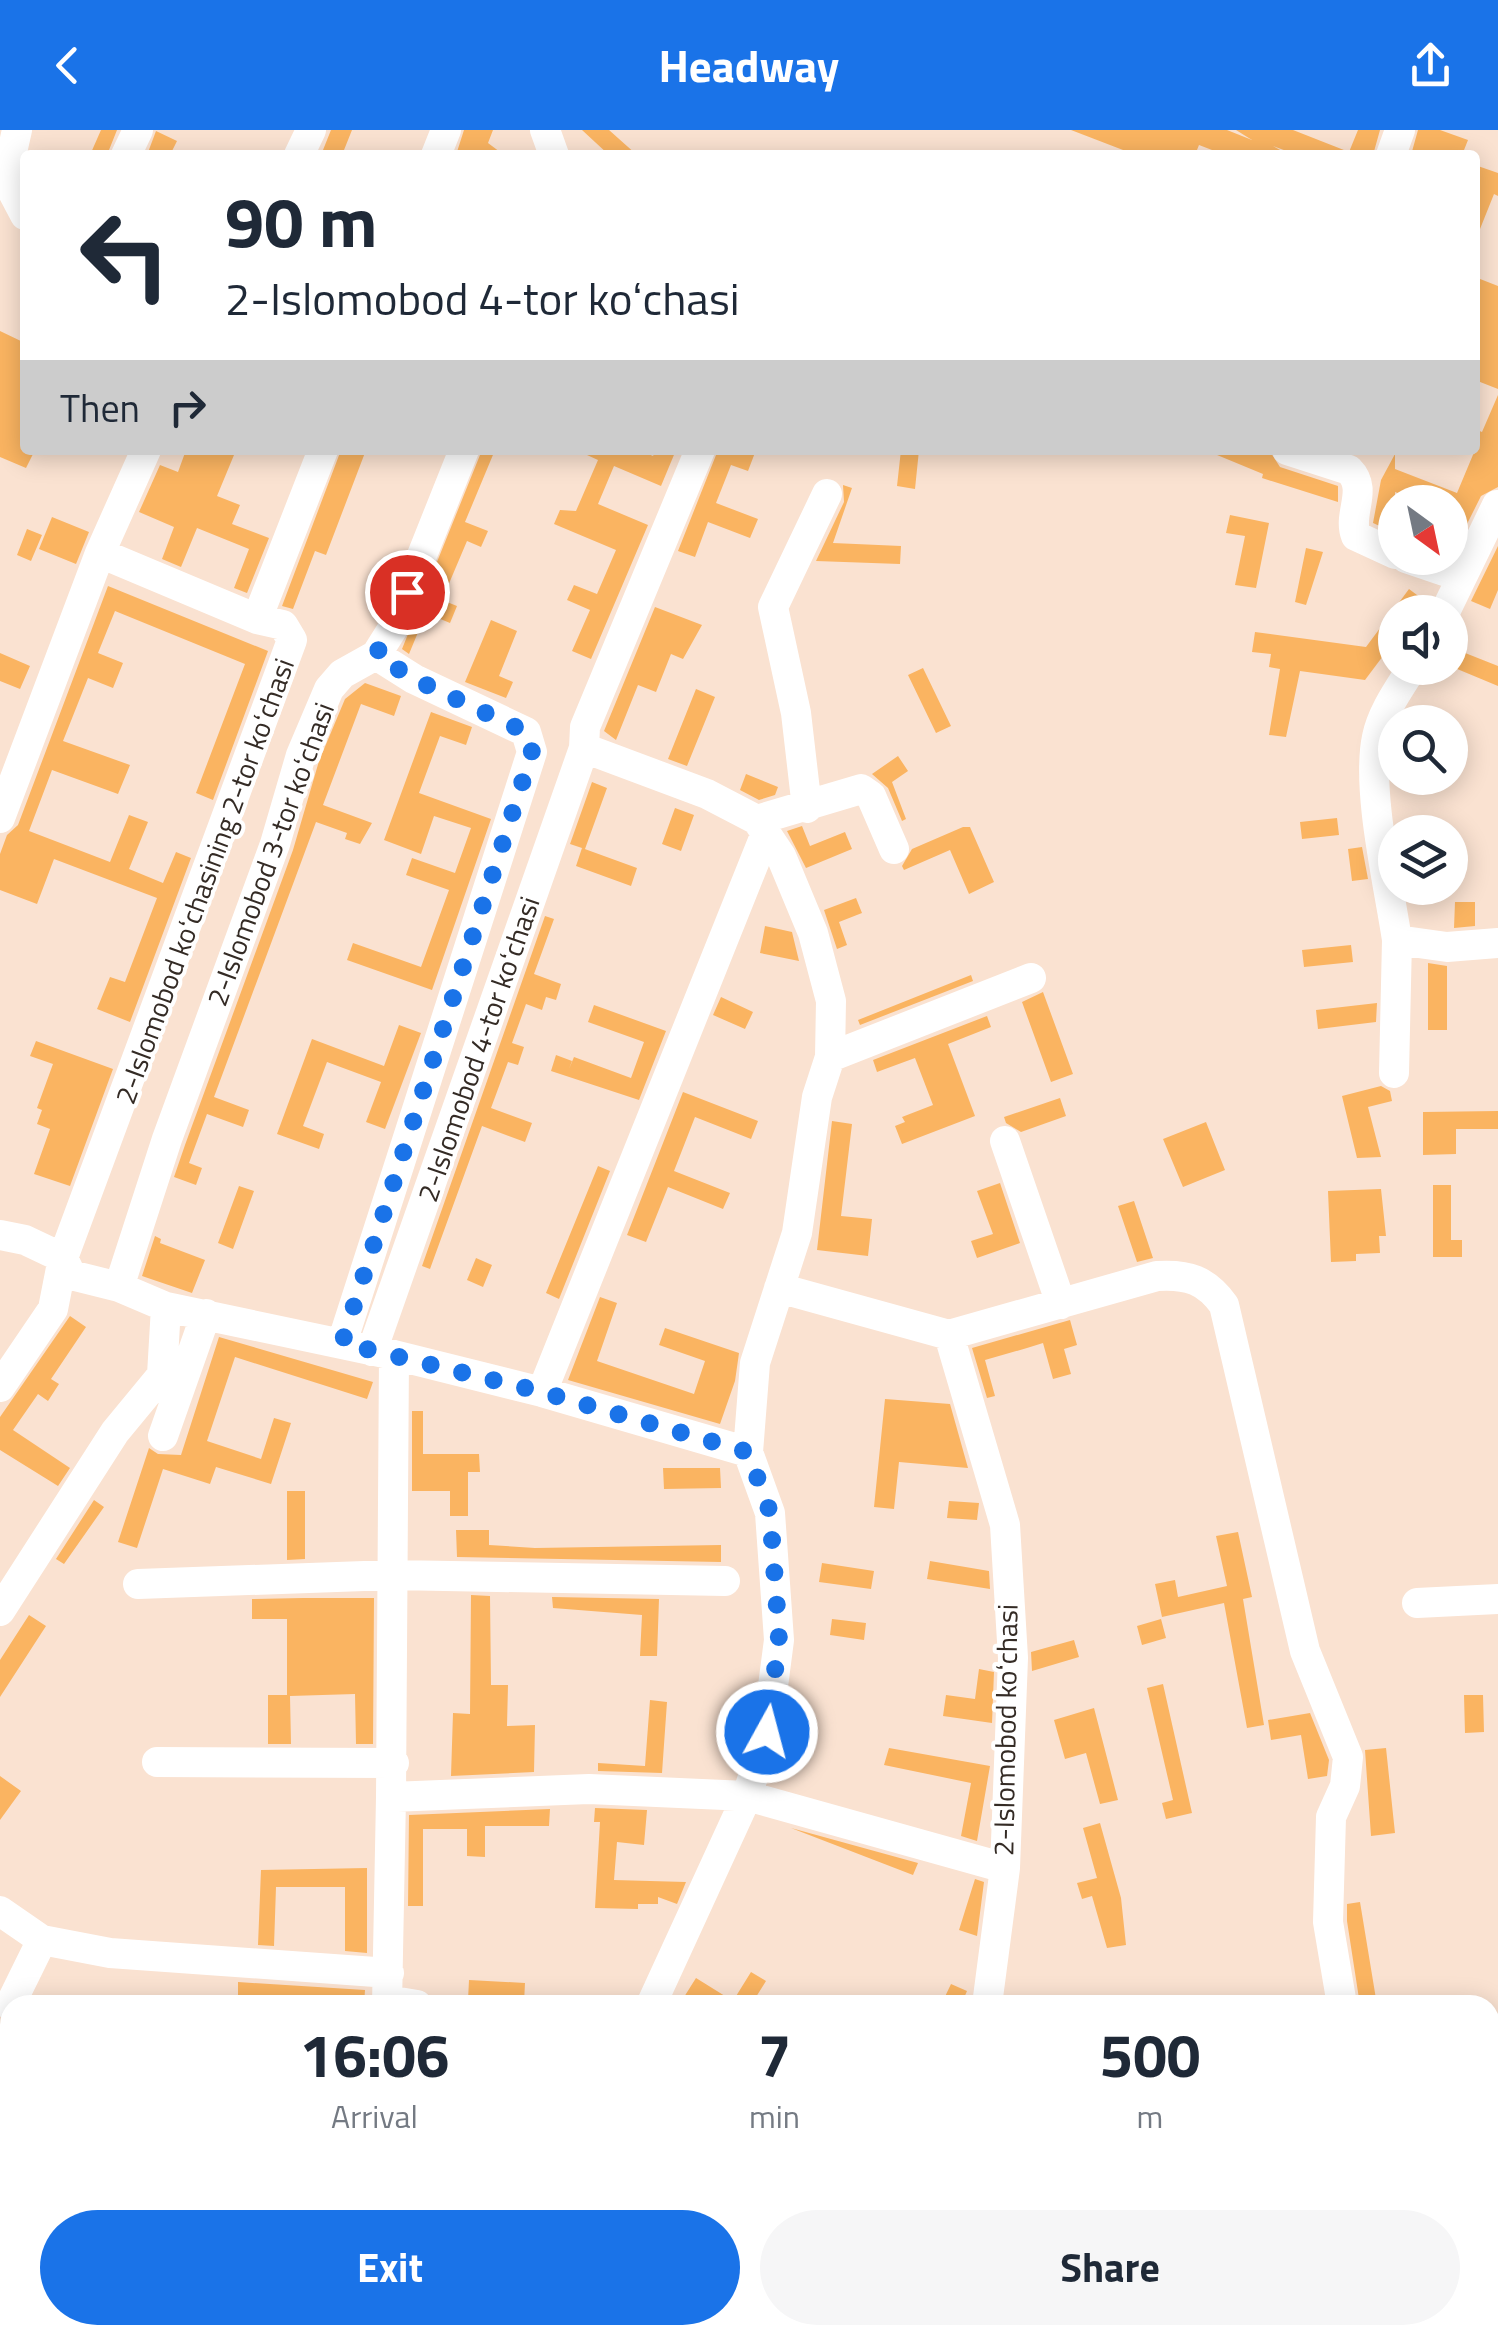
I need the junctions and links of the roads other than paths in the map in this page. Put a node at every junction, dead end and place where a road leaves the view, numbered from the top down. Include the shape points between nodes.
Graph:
1 (17, 130) edge
2 (20, 206) edge
3 (144, 455) edge
4 (321, 455) edge
5 (462, 455) edge
6 (698, 455) edge
7 (1302, 455) edge
8 (826, 494) dead end
9 (1498, 504) edge
10 (1378, 546) edge
11 (100, 553) junction
12 (1456, 575) edge
13 (1462, 577) junction
14 (1453, 595) edge
15 (256, 619) junction
16 (376, 655) junction
17 (1402, 685) edge
18 (584, 748) junction
19 (807, 808) junction
20 (0, 818) edge
21 (756, 821) junction
22 (894, 849) dead end
23 (1397, 940) junction
24 (1498, 943) edge
25 (1031, 978) dead end
26 (830, 1057) junction
27 (1394, 1073) dead end
28 (1005, 1141) dead end
29 (0, 1235) edge
30 (63, 1258) junction
31 (119, 1287) junction
32 (779, 1288) junction
33 (1061, 1304) junction
34 (166, 1308) junction
35 (206, 1314) junction
36 (949, 1335) junction
37 (342, 1343) junction
38 (383, 1353) junction
39 (0, 1387) edge
40 (542, 1392) junction
41 (163, 1436) dead end
42 (748, 1452) junction
43 (392, 1575) junction
44 (724, 1581) dead end
45 (138, 1584) dead end
46 (1498, 1600) edge
47 (1417, 1603) dead end
48 (0, 1610) edge
49 (157, 1762) dead end
50 (394, 1763) junction
51 (392, 1796) junction
52 (747, 1796) junction
53 (1005, 1868) junction
54 (0, 1911) edge
55 (42, 1940) junction
56 (387, 1993) edge
57 (15, 1995) edge
58 (656, 1995) edge
59 (987, 1995) edge
60 (1340, 1995) edge

1 - 2 street via 6,180
3 - 11 street
4 - 15 street
5 - 16 street, 2-Islomobod 3-tor koʻchasi
6 - 18 street, 2-Islomobod 4-tor koʻchasi via 585,726
7 - 10 street via 1356,478 1352,528
8 - 19 street via 773,607
9 - 13 street
11 - 15 street, 2-Islomobod koʻchasining 2-tor koʻchasi
11 - 20 street
12 - 13 street
13 - 14 street
15 - 30 street, 2-Islomobod koʻchasining 2-tor koʻchasi via 283,625 292,640 289,654
16 - 31 street, 2-Islomobod 3-tor koʻchasi via 329,689 301,755
16 - 37 street, 2-Islomobod 4-tor koʻchasi via 526,732 532,752
17 - 23 street via 1377,738
18 - 21 street
18 - 38 street, 2-Islomobod 4-tor koʻchasi
19 - 21 street
19 - 22 street via 860,790 871,796
21 - 26 street via 813,932 831,1001
21 - 40 street
23 - 24 street via 1447,947
23 - 27 street
25 - 26 street
26 - 32 street via 817,1097 797,1233
28 - 33 street
29 - 30 street
30 - 31 street via 72,1276
30 - 39 street via 53,1309
31 - 34 street
32 - 36 street
32 - 42 street via 755,1363
33 - 36 street
33 - 60 street via 1176,1275 1211,1287 1224,1306 1305,1651 1346,1744 1349,1768 1330,1817 1328,1922
34 - 35 street
34 - 48 street via 162,1375 115,1432
35 - 37 street
35 - 41 street
36 - 53 street, 2-Islomobod koʻchasi via 1005,1525 1013,1658
37 - 38 street
38 - 40 street
38 - 43 street, 2-Islomobod 4-tor koʻchasi
40 - 42 street
42 - 52 street via 770,1512 779,1640 767,1732
43 - 44 street
43 - 45 street
43 - 50 street, 2-Islomobod 4-tor koʻchasi
46 - 47 street
49 - 50 street
50 - 51 street, 2-Islomobod 4-tor koʻchasi
51 - 52 street, 2-Islomobod koʻchasi via 590,1789
51 - 56 street, 2-Islomobod 4-tor koʻchasi
52 - 53 street, 2-Islomobod koʻchasi
52 - 58 street
53 - 59 street
54 - 55 street
55 - 56 street
55 - 57 street

